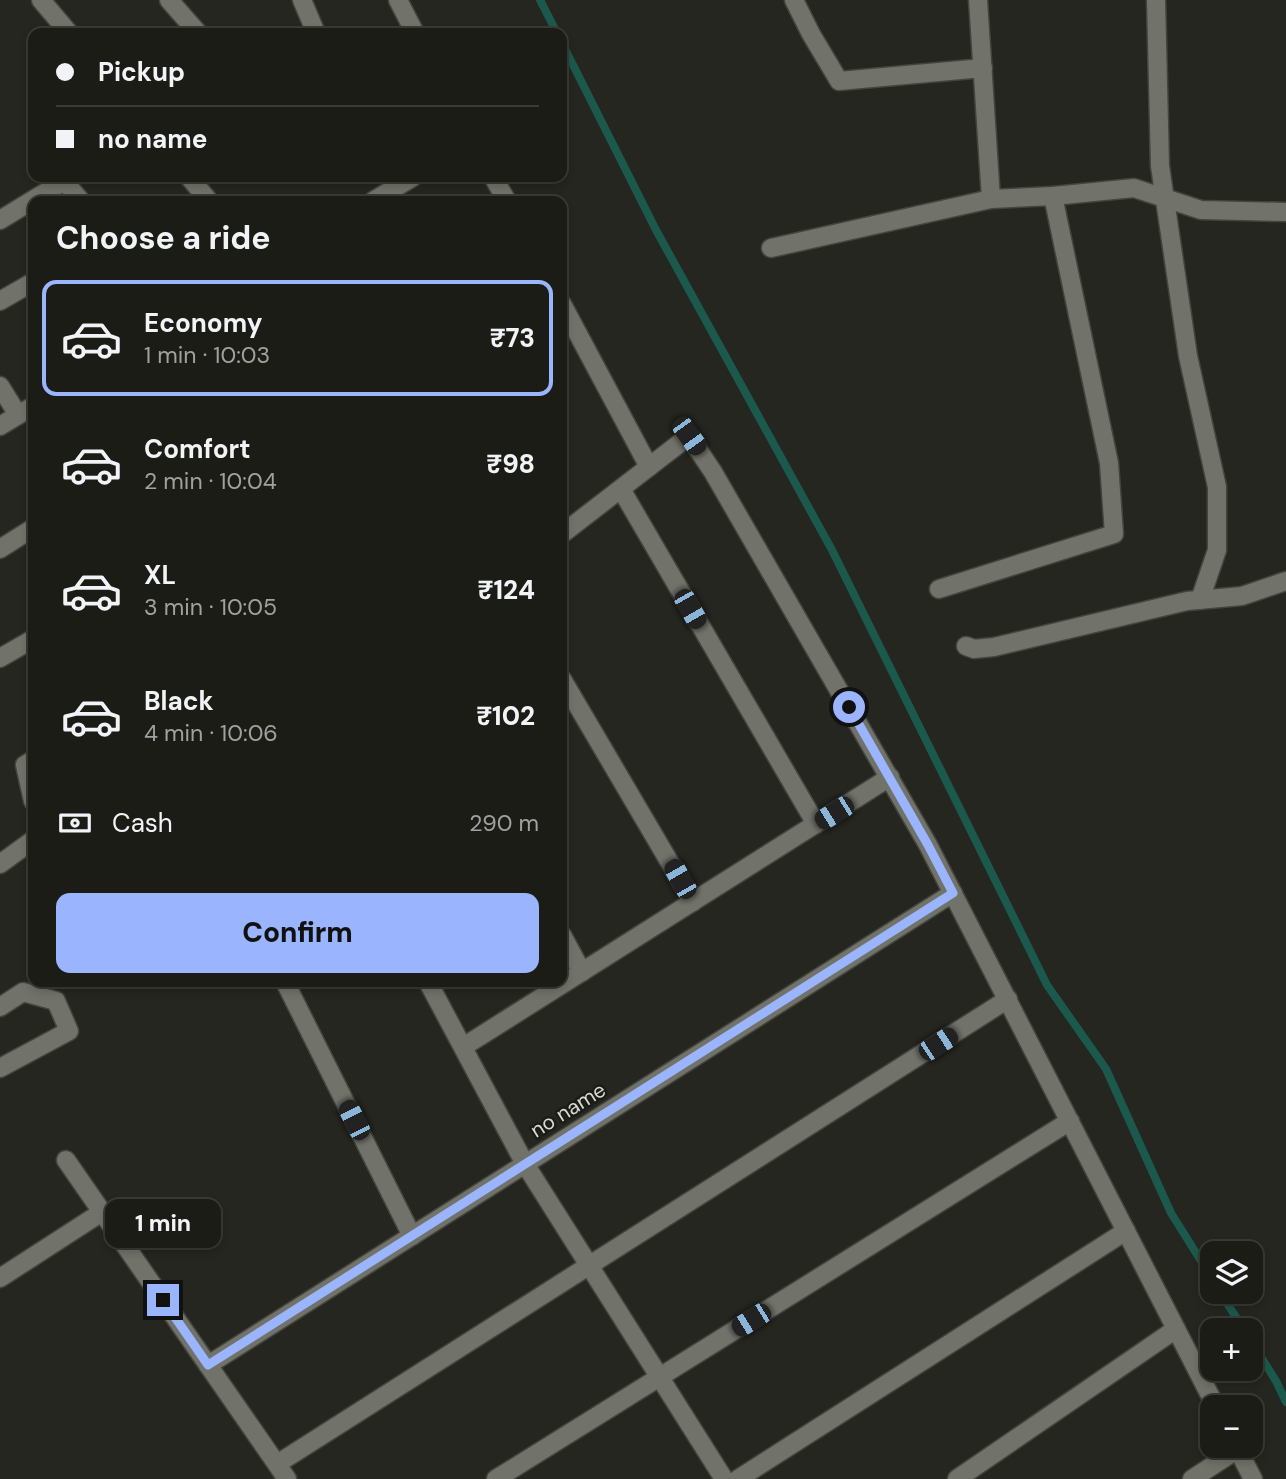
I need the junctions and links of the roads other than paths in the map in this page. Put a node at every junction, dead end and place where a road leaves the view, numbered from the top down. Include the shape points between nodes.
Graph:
1 (41, 0) edge
2 (169, 0) edge
3 (302, 0) edge
4 (398, 0) edge
5 (794, 0) edge
6 (978, 0) edge
7 (1156, 0) edge
8 (65, 28) edge
9 (194, 28) edge
10 (314, 28) edge
11 (412, 28) edge
12 (983, 68) junction
13 (62, 182) edge
14 (65, 182) edge
15 (405, 182) edge
16 (39, 196) edge
17 (77, 196) edge
18 (381, 196) edge
19 (1053, 196) junction
20 (991, 199) junction
21 (1166, 200) junction
22 (28, 203) edge
23 (1286, 212) edge
24 (0, 220) edge
25 (771, 248) dead end
26 (28, 285) edge
27 (0, 301) edge
28 (567, 313) edge
29 (0, 386) edge
30 (26, 411) edge
31 (0, 426) edge
32 (649, 467) junction
33 (621, 489) junction
34 (567, 530) edge
35 (28, 531) edge
36 (0, 549) edge
37 (1286, 581) edge
38 (939, 589) dead end
39 (1200, 600) junction
40 (28, 642) edge
41 (966, 646) dead end
42 (0, 658) edge
43 (567, 688) edge
44 (890, 777) junction
45 (816, 824) junction
46 (28, 844) edge
47 (0, 864) edge
48 (953, 893) junction
49 (693, 902) junction
50 (567, 944) edge
51 (582, 972) junction
52 (567, 981) edge
53 (288, 987) edge
54 (431, 987) edge
55 (558, 987) edge
56 (1007, 999) junction
57 (0, 1007) edge
58 (463, 1047) junction
59 (0, 1068) edge
60 (1070, 1121) junction
61 (66, 1160) dead end
62 (525, 1164) junction
63 (102, 1212) junction
64 (1126, 1231) junction
65 (412, 1236) junction
66 (589, 1266) junction
67 (0, 1278) edge
68 (1176, 1329) junction
69 (208, 1365) junction
70 (659, 1377) junction
71 (1210, 1395) edge
72 (1222, 1458) edge
73 (1242, 1458) edge
74 (282, 1472) edge
75 (496, 1479) edge
76 (724, 1479) edge
77 (738, 1479) edge
78 (957, 1479) edge
79 (1192, 1479) edge
80 (1253, 1479) edge

1 - 8 street
2 - 9 street
3 - 10 street
4 - 11 street
5 - 12 street via 839,81
6 - 12 street
7 - 21 street via 1160,166
12 - 20 street
13 - 16 street
14 - 17 street
15 - 18 street
19 - 20 street
19 - 21 street via 1134,188
19 - 38 street via 1108,463 1114,534
20 - 25 street
21 - 23 street via 1200,210
21 - 39 street via 1188,356 1217,487 1217,550
22 - 24 street
26 - 27 street
28 - 32 street
29 - 30 street
30 - 31 street
32 - 33 street
32 - 44 street via 689,436
33 - 34 street
33 - 45 street
35 - 36 street
37 - 39 street via 1242,596
39 - 41 street via 995,647
40 - 42 street
43 - 49 street
44 - 45 street
44 - 48 street
45 - 49 street
46 - 47 street
48 - 56 street
48 - 62 street, no name
49 - 51 street
50 - 51 street
51 - 52 street
53 - 65 street
54 - 58 street
55 - 58 street
56 - 60 street
56 - 66 street
57 - 59 street via 23,992 56,1001 69,1031
58 - 62 street
60 - 64 street
60 - 70 street
61 - 63 street
62 - 65 street, no name
62 - 66 street
63 - 67 street
63 - 69 street
64 - 68 street
64 - 77 street
65 - 69 street, no name
66 - 70 street
66 - 74 street
68 - 71 street
68 - 78 street
69 - 74 street
70 - 75 street
70 - 76 street
72 - 79 street
73 - 80 street

